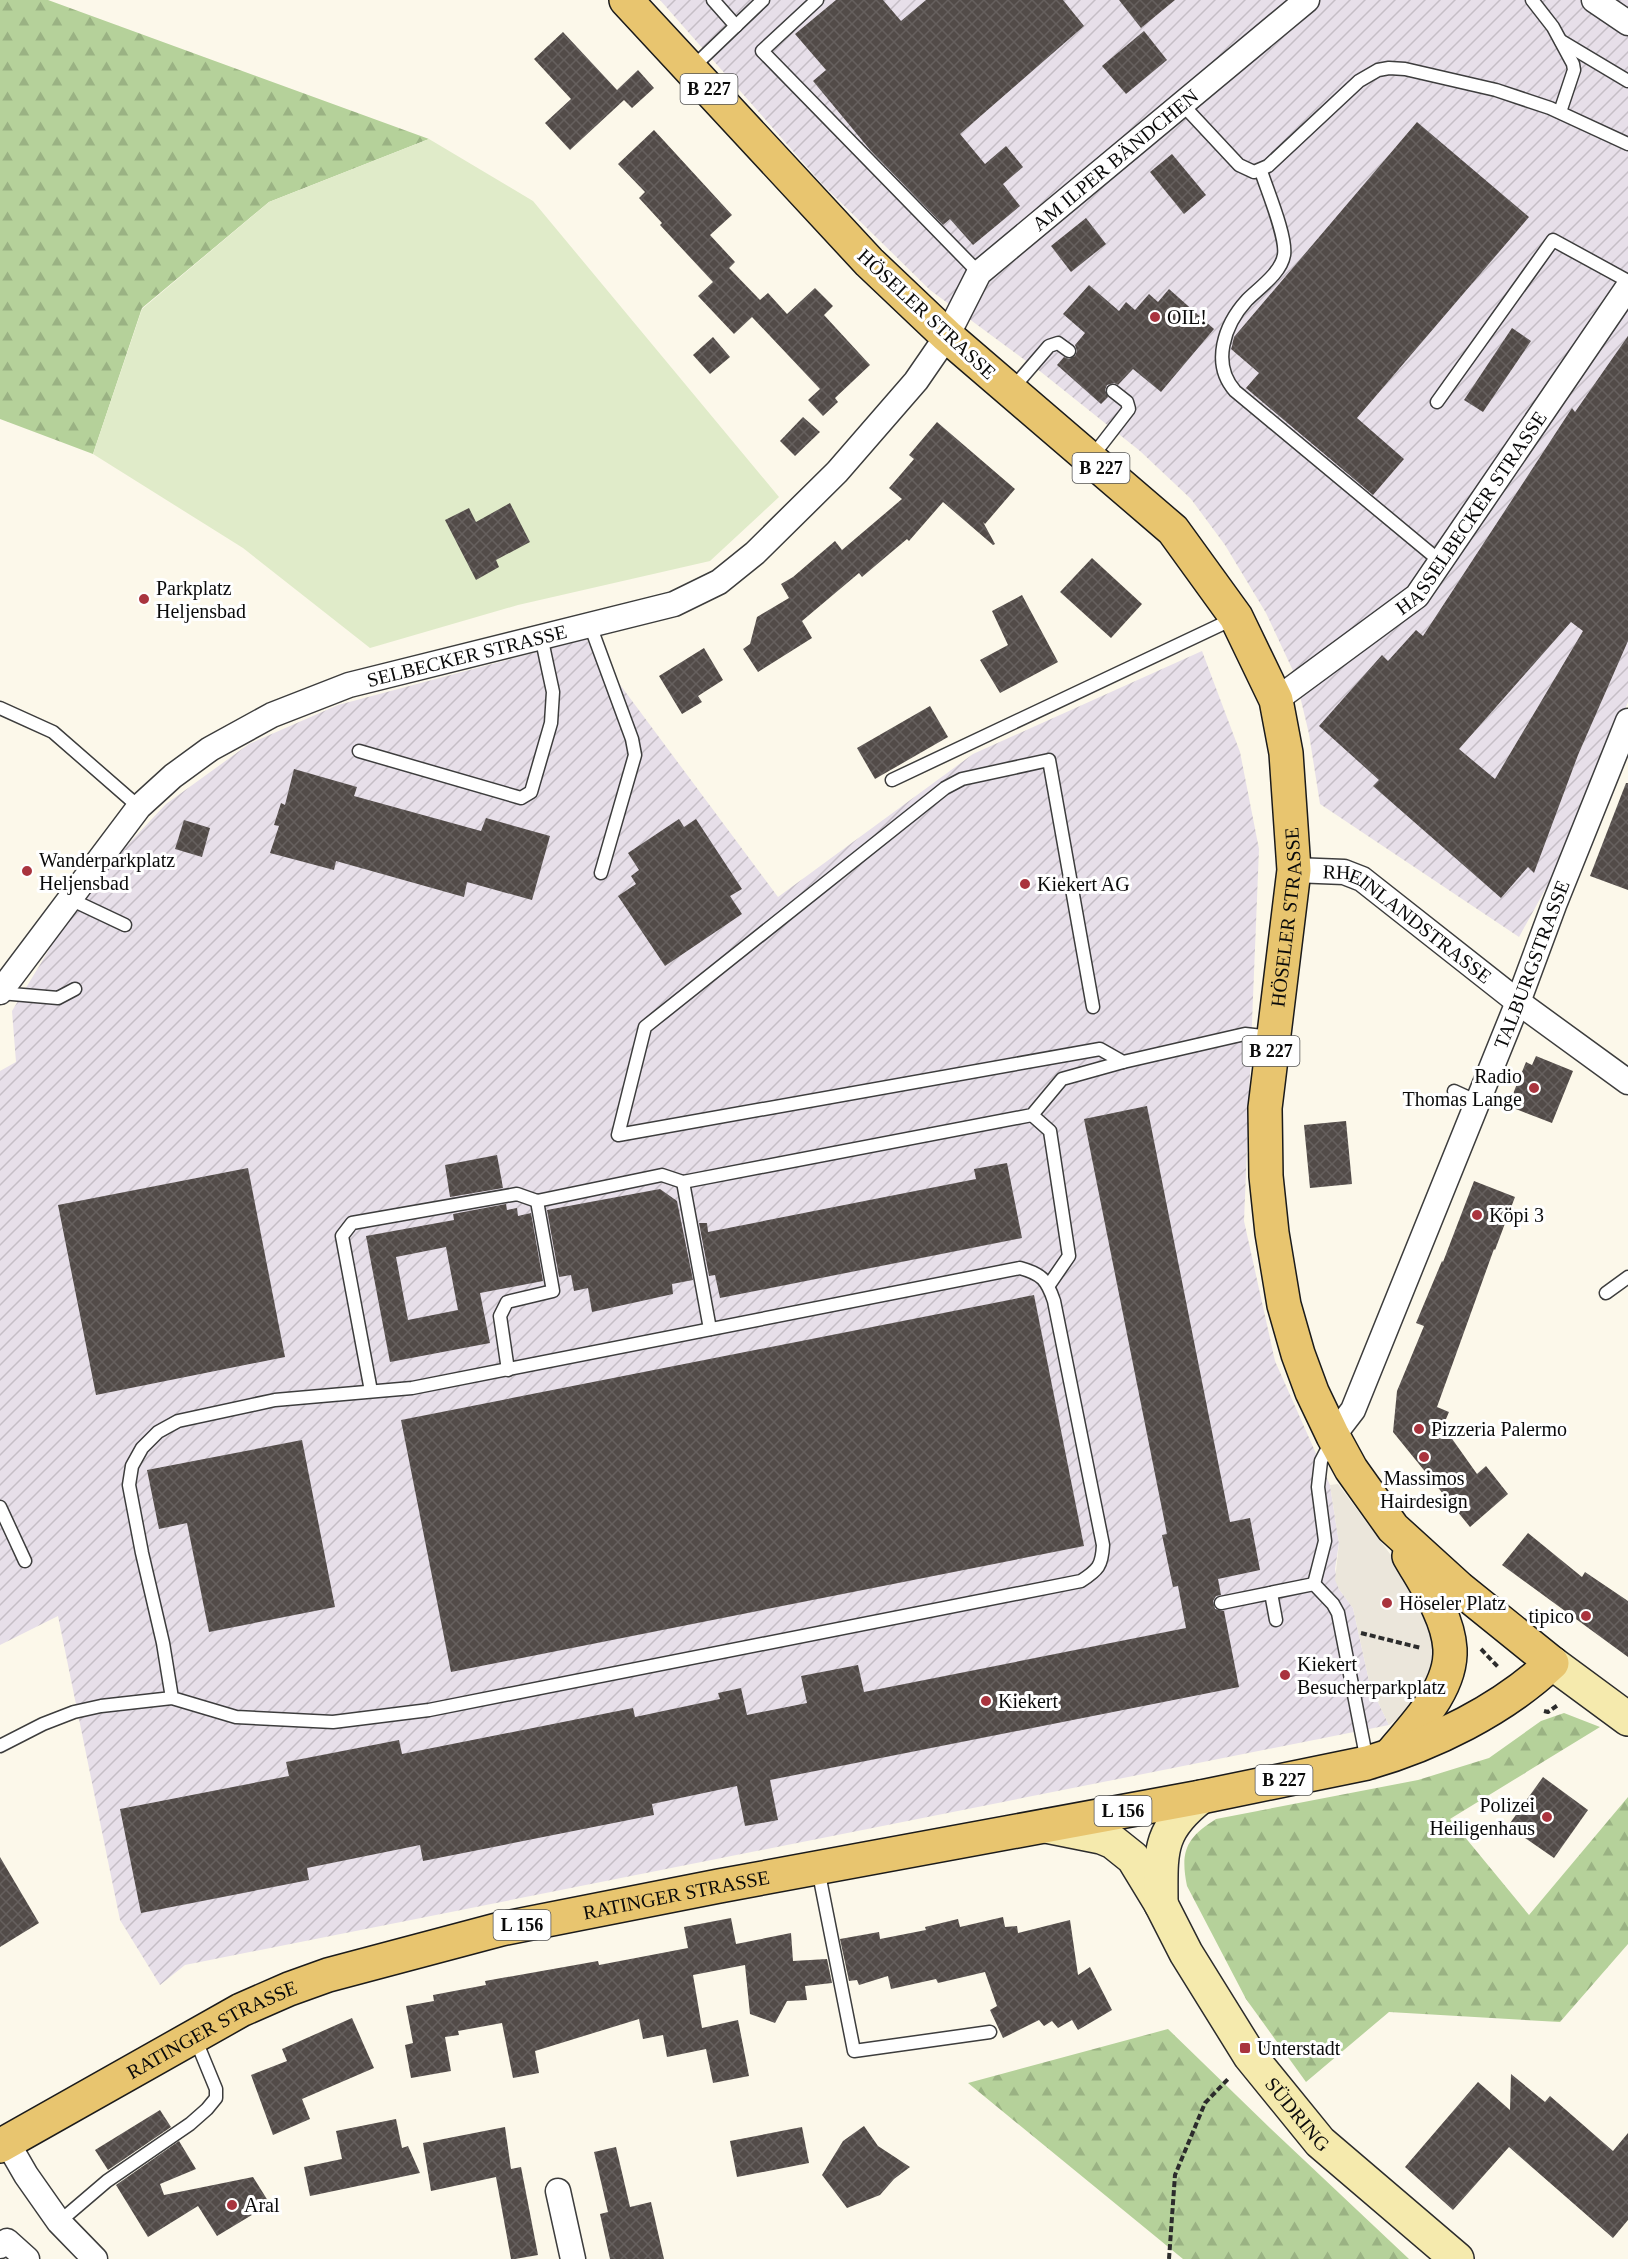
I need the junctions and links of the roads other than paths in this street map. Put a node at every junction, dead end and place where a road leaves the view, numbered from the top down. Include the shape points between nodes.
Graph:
1 (626, 0) edge
2 (712, 0) edge
3 (763, 0) edge
4 (817, 0) edge
5 (1307, 0) edge
6 (1532, 0) edge
7 (1594, 0) edge
8 (1628, 23) edge
9 (736, 26) junction
10 (1560, 40) junction
11 (691, 70) junction
12 (1628, 81) edge
13 (1182, 104) junction
14 (1560, 112) junction
15 (1628, 144) edge
16 (1261, 171) junction
17 (979, 273) junction
18 (1628, 281) edge
19 (1628, 287) edge
20 (946, 336) junction
21 (1069, 351) dead end
22 (1011, 391) junction
23 (1113, 391) dead end
24 (1437, 402) dead end
25 (1090, 459) junction
26 (1441, 562) junction
27 (1236, 617) junction
28 (590, 625) junction
29 (541, 636) junction
30 (1276, 700) junction
31 (0, 708) edge
32 (1628, 721) edge
33 (359, 751) dead end
34 (892, 780) dead end
35 (139, 807) junction
36 (1294, 870) junction
37 (601, 873) dead end
38 (70, 899) junction
39 (125, 925) dead end
40 (75, 989) dead end
41 (0, 992) edge
42 (1518, 1002) junction
43 (1093, 1007) dead end
44 (1272, 1037) junction
45 (1123, 1062) junction
46 (1628, 1082) edge
47 (1454, 1092) dead end
48 (1478, 1102) junction
49 (1032, 1115) junction
50 (683, 1182) junction
51 (537, 1201) junction
52 (1628, 1277) edge
53 (1049, 1285) junction
54 (1606, 1293) dead end
55 (710, 1329) junction
56 (508, 1370) junction
57 (371, 1391) junction
58 (1334, 1436) junction
59 (0, 1507) edge
60 (1393, 1528) junction
61 (25, 1560) dead end
62 (1314, 1584) junction
63 (1270, 1593) junction
64 (1221, 1603) dead end
65 (1276, 1620) dead end
66 (1552, 1663) junction
67 (172, 1698) junction
68 (1628, 1719) edge
69 (0, 1746) edge
70 (1378, 1760) junction
71 (1201, 1797) junction
72 (1045, 1826) junction
73 (817, 1868) junction
74 (1161, 1904) junction
75 (990, 2032) dead end
76 (195, 2036) junction
77 (4, 2144) edge
78 (558, 2191) dead end
79 (59, 2222) junction
80 (0, 2246) edge
81 (27, 2259) edge
82 (95, 2259) edge
83 (573, 2259) edge
84 (1457, 2259) edge

1 - 11 main road, HÖSELER STRASSE / B 227
2 - 9 lane
3 - 9 lane
4 - 17 lane via 762,51
5 - 13 street, AM ILPER BÄNDCHEN
6 - 10 lane
7 - 8 street
9 - 11 lane
10 - 12 lane
10 - 14 lane via 1574,70
11 - 20 main road, HÖSELER STRASSE / B 227 via 869,262
13 - 16 lane via 1239,165
13 - 17 street, AM ILPER BÄNDCHEN
14 - 15 lane
14 - 16 lane via 1496,90 1406,69 1378,70 1359,81
16 - 26 lane via 1285,252 1280,266 1245,303 1230,327 1221,351 1223,373 1235,391
17 - 20 street, AM ILPER BÄNDCHEN
18 - 24 lane via 1553,240
19 - 26 street, HASSELBECKER STRASSE
20 - 22 main road, HÖSELER STRASSE / B 227
20 - 28 street, SELBECKER STRASSE via 916,381 837,472 755,553 719,582 674,604
21 - 22 lane via 1058,343 1049,346
22 - 25 main road, HÖSELER STRASSE / B 227
23 - 25 lane via 1127,402 1129,409
25 - 27 main road, HÖSELER STRASSE / B 227 via 1173,530
26 - 30 street, HASSELBECKER STRASSE via 1418,596
27 - 30 main road, HÖSELER STRASSE / B 227
27 - 34 lane
28 - 29 street, SELBECKER STRASSE
28 - 37 lane via 635,755
29 - 33 lane via 553,692 552,723 531,792 521,798
29 - 35 street, SELBECKER STRASSE via 349,685 272,715 210,749
30 - 36 main road, HÖSELER STRASSE / B 227 via 1286,753
31 - 35 lane via 53,732
32 - 42 street, TALBURGSTRASSE
35 - 38 street, SELBECKER STRASSE
36 - 42 street, RHEINLANDSTRASSE via 1344,872 1362,879
36 - 44 main road, HÖSELER STRASSE / B 227
38 - 39 lane
38 - 41 street, SELBECKER STRASSE
40 - 41 lane via 58,998
42 - 46 street, RHEINLANDSTRASSE
42 - 48 street, TALBURGSTRASSE
43 - 45 lane via 1048,760 962,779 945,788 645,1027 618,1135 1100,1049
44 - 45 lane via 1245,1034
44 - 58 main road, HÖSELER STRASSE / B 227 via 1265,1108 1272,1233 1284,1305 1298,1354
45 - 49 lane via 1062,1079
47 - 48 lane
48 - 58 street, TALBURGSTRASSE via 1353,1410
49 - 50 lane
49 - 53 lane via 1050,1131 1069,1256
50 - 51 lane via 662,1175
50 - 55 lane
51 - 56 lane via 553,1292 507,1302 500,1316
51 - 57 lane via 518,1194 352,1223 342,1236
52 - 54 lane
53 - 55 lane via 1037,1273 1020,1268
53 - 67 lane via 1102,1545 1102,1561 1095,1572 1081,1581 380,1717 333,1722 236,1717
55 - 56 lane
56 - 57 lane via 412,1388
57 - 67 lane via 275,1400 178,1421 158,1432 142,1449 132,1466 129,1485
58 - 60 main road, HÖSELER STRASSE / B 227 via 1351,1469
58 - 62 lane via 1321,1461 1318,1487 1325,1541
59 - 61 lane
60 - 66 main road, HÖSELER STRASSE / B 227
60 - 70 main road, B 227 via 1434,1600 1450,1650 1446,1673 1434,1699
62 - 63 lane
62 - 70 lane via 1338,1613
63 - 64 lane
63 - 65 lane
66 - 68 street
66 - 70 main road, RATINGER STRASSE / B 227 via 1531,1683 1468,1721
67 - 69 lane via 74,1712
70 - 71 main road, RATINGER STRASSE / B 227
71 - 72 main road, RATINGER STRASSE / L 156
71 - 74 street, SÜDRING via 1175,1821 1163,1844
72 - 73 main road, RATINGER STRASSE / L 156
72 - 74 street, SÜDRING via 1113,1842 1133,1858
73 - 75 lane via 854,2051
73 - 76 main road, RATINGER STRASSE / L 156 via 501,1929 328,1975 241,2010
74 - 84 street, SÜDRING via 1186,1953 1250,2056 1320,2142
76 - 77 main road, RATINGER STRASSE / L 156
76 - 79 lane via 216,2098 190,2124 107,2181
77 - 79 street
78 - 83 street
79 - 82 street
80 - 81 street via 8,2241

